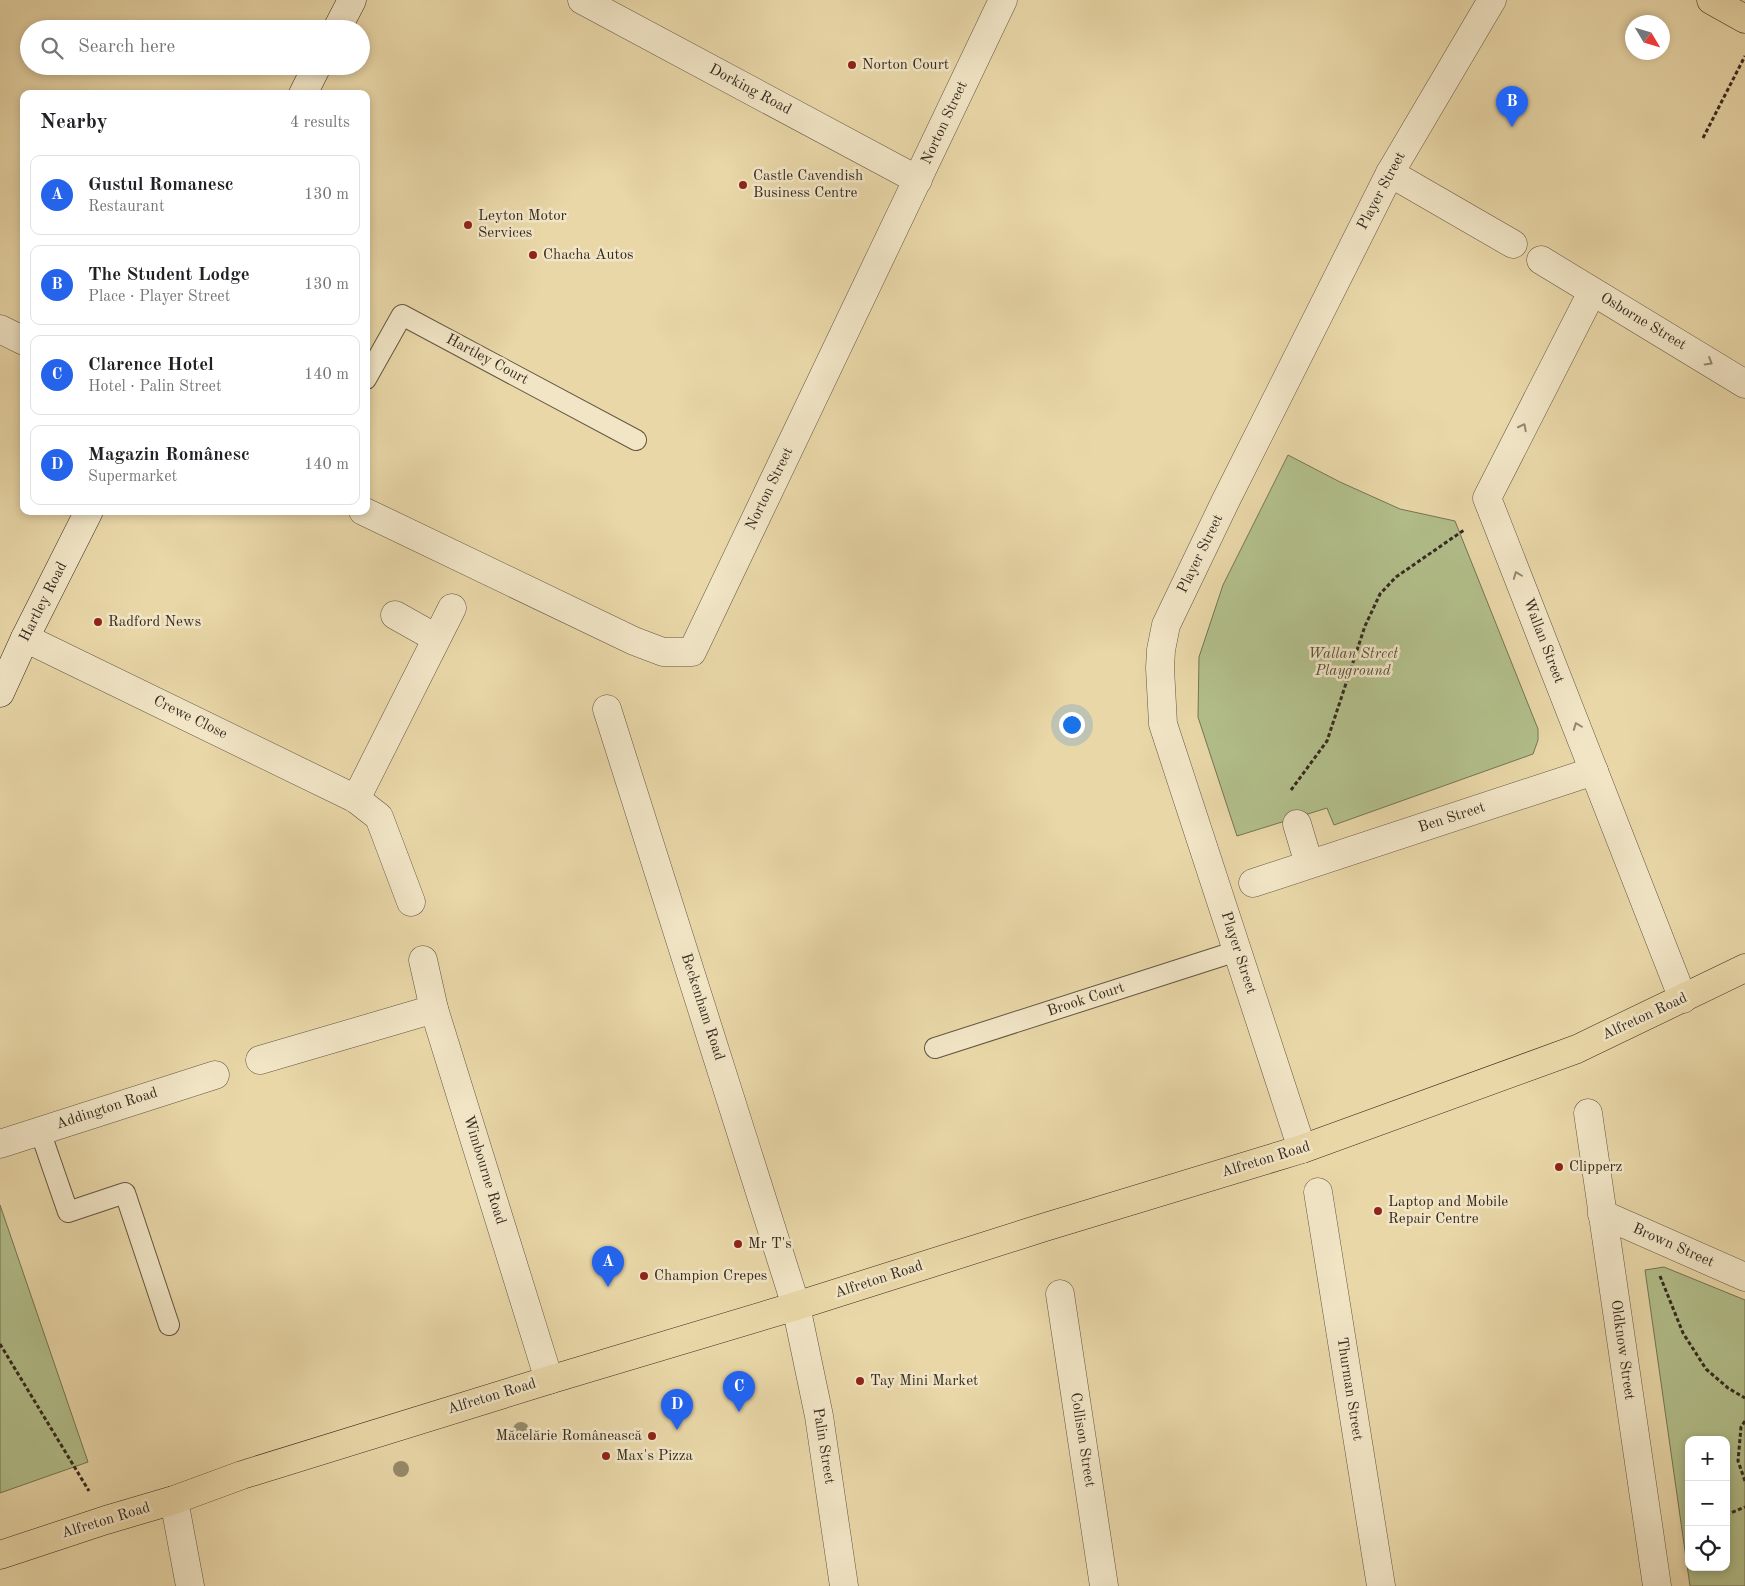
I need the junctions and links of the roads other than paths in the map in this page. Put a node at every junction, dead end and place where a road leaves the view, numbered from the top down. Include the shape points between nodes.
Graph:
1 (352, 0) edge
2 (582, 0) edge
3 (1004, 0) edge
4 (1492, 0) edge
5 (1711, 0) edge
6 (1745, 19) edge
7 (342, 20) edge
8 (312, 75) edge
9 (305, 90) edge
10 (1390, 173) junction
11 (918, 180) junction
12 (1512, 244) dead end
13 (1541, 260) dead end
14 (1592, 292) junction
15 (0, 329) edge
16 (20, 339) edge
17 (370, 372) edge
18 (1745, 384) edge
19 (636, 440) dead end
20 (370, 514) edge
21 (87, 515) edge
22 (452, 608) dead end
23 (395, 615) dead end
24 (25, 638) junction
25 (436, 638) junction
26 (0, 693) edge
27 (607, 709) dead end
28 (1594, 771) junction
29 (356, 799) junction
30 (1297, 824) dead end
31 (1309, 864) junction
32 (1253, 884) dead end
33 (411, 902) dead end
34 (1237, 951) junction
35 (423, 960) dead end
36 (1745, 968) edge
37 (1683, 999) junction
38 (434, 1009) junction
39 (935, 1048) dead end
40 (260, 1060) dead end
41 (215, 1075) dead end
42 (1588, 1113) dead end
43 (40, 1131) junction
44 (0, 1144) edge
45 (1302, 1149) junction
46 (1318, 1192) dead end
47 (1602, 1214) junction
48 (1745, 1277) edge
49 (1060, 1294) dead end
50 (796, 1306) junction
51 (169, 1325) dead end
52 (549, 1380) junction
53 (174, 1500) junction
54 (0, 1555) edge
55 (190, 1586) edge
56 (844, 1586) edge
57 (1104, 1586) edge
58 (1381, 1586) edge
59 (1657, 1586) edge

1 - 7 street
2 - 11 street, Dorking Road
3 - 11 street, Norton Street
4 - 10 street, Player Street
5 - 6 main road
8 - 9 street
10 - 12 street
10 - 34 street, Player Street via 1166,625 1161,650 1163,724
11 - 20 street, Norton Street via 692,652 663,652 634,641
13 - 14 street, Osborne Street
14 -> 18 street, Osborne Street
28 -> 14 street, Wallan Street via 1487,498
15 - 16 street
17 - 19 lane, Hartley Court via 402,315
21 - 24 street, Hartley Road
22 - 25 street
23 - 25 street
24 - 26 street, Hartley Road
24 - 29 street, Crewe Close
25 - 29 street
27 - 50 street, Beckenham Road
28 - 31 street, Ben Street
28 - 37 street, Wallan Street
29 - 33 street, Crewe Close via 378,817
30 - 31 street
31 - 32 street, Ben Street
34 - 39 lane, Brook Court
34 - 45 street, Player Street
35 - 38 street, Wimbourne Road
36 - 37 main road, Alfreton Road
37 - 45 main road, Alfreton Road via 1577,1049
38 - 40 street
38 - 52 street, Wimbourne Road
41 - 43 street, Addington Road
42 - 47 street, Oldknow Street
43 - 44 street, Addington Road
43 - 51 lane via 68,1212 125,1193
45 - 50 main road, Alfreton Road
46 - 58 street, Thurman Street
47 - 48 street, Brown Street
47 - 59 street, Oldknow Street
49 - 57 street, Collison Street
50 - 52 main road, Alfreton Road
50 - 56 street, Palin Street via 819,1416
52 - 53 main road, Alfreton Road via 242,1475
53 - 54 main road, Alfreton Road
53 - 55 street

